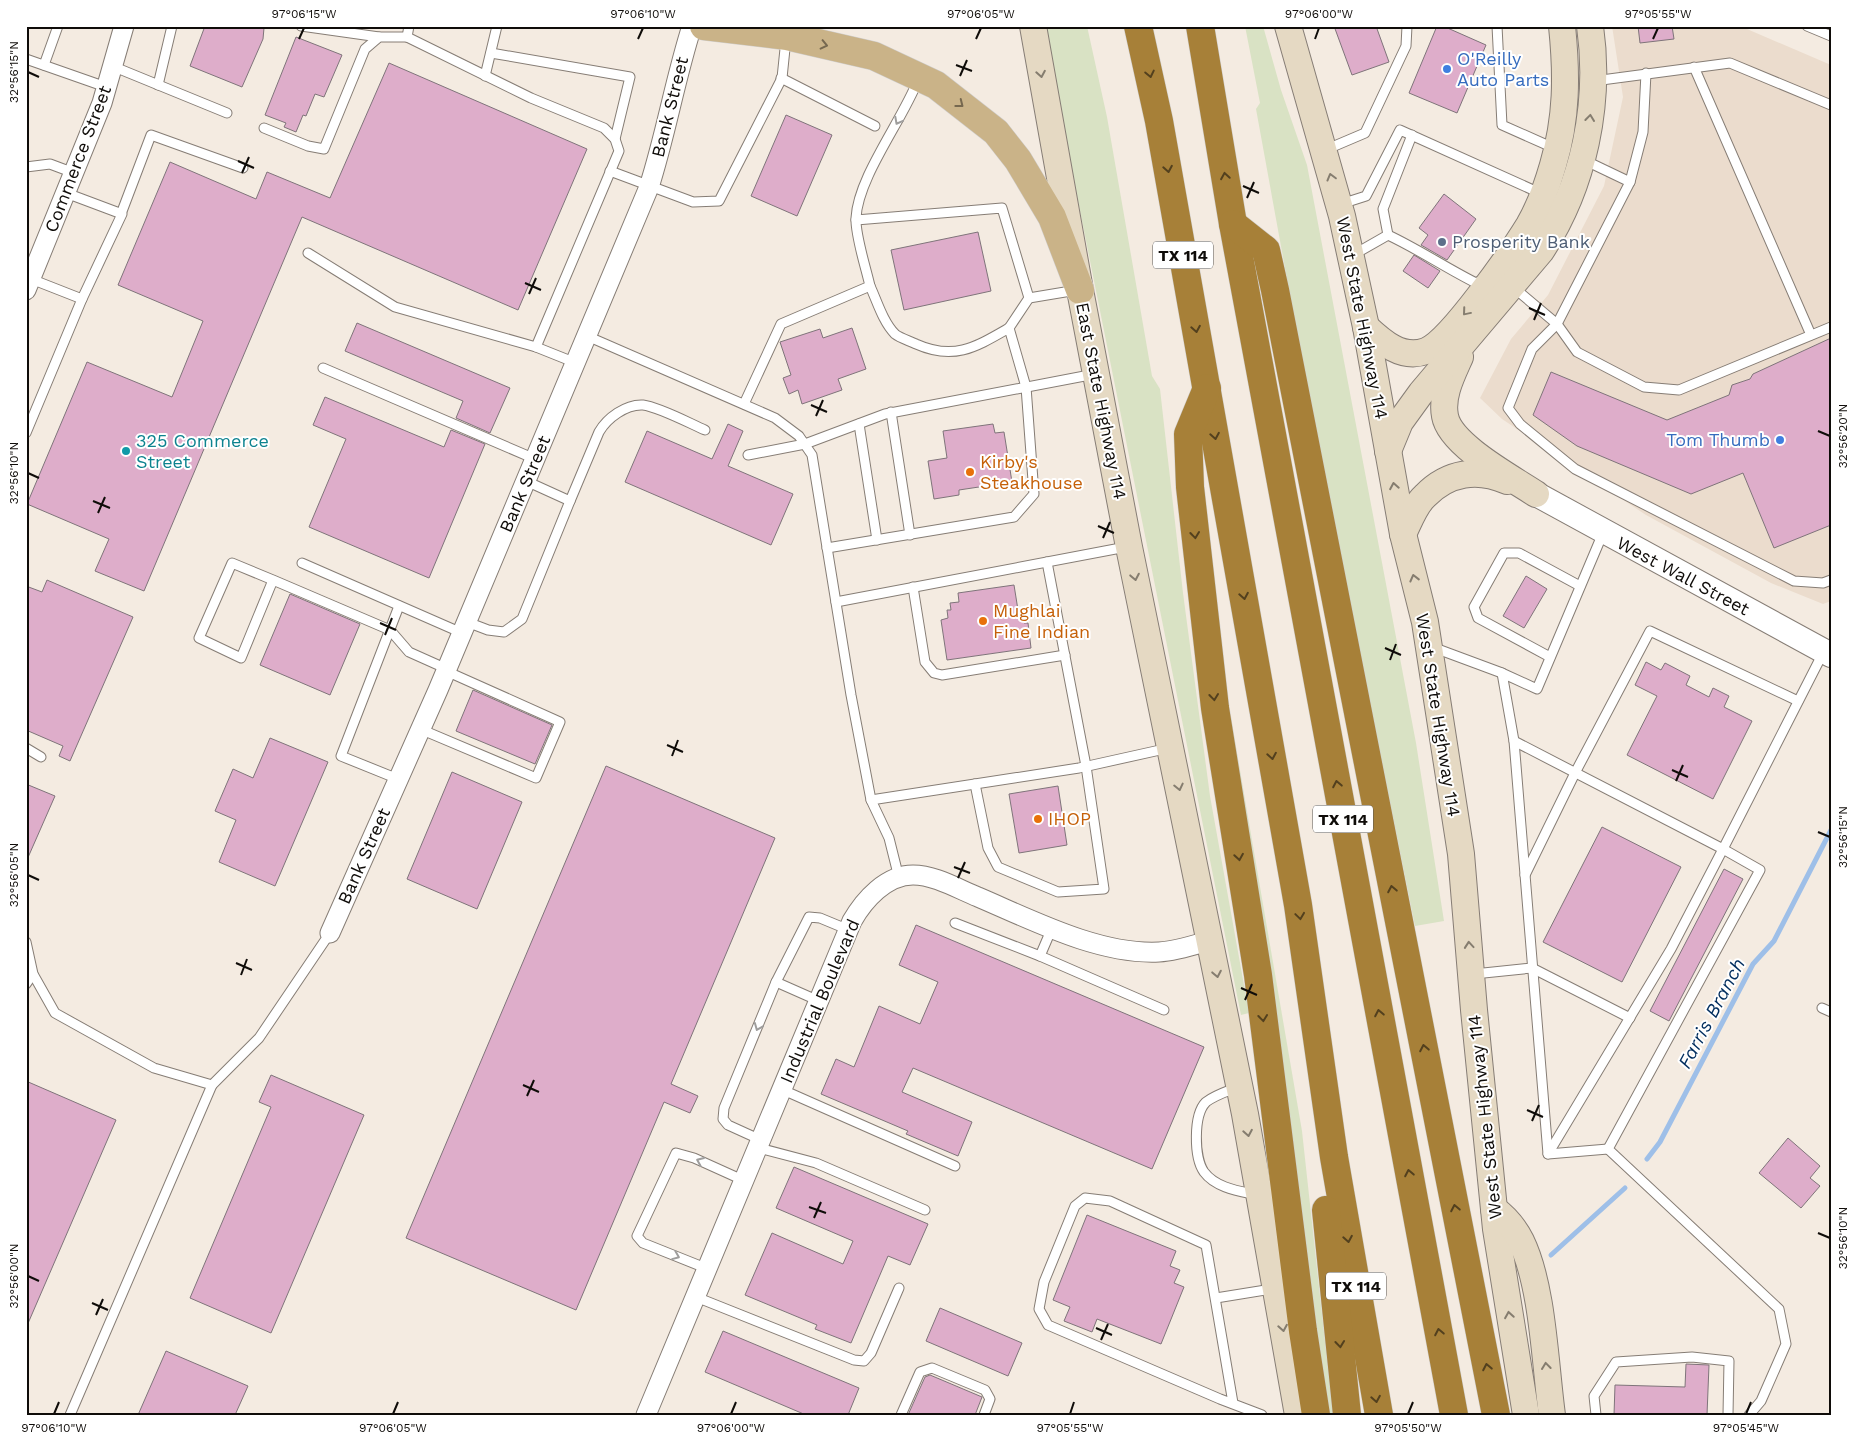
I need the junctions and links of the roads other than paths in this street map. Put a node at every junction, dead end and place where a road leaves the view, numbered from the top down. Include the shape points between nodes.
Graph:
1 (58, 26) edge
2 (124, 26) edge
3 (172, 26) edge
4 (301, 26) edge
5 (410, 26) edge
6 (497, 26) edge
7 (692, 26) edge
8 (704, 26) edge
9 (1033, 26) edge
10 (1138, 26) edge
11 (1200, 26) edge
12 (1288, 26) edge
13 (1407, 26) edge
14 (1497, 26) edge
15 (1562, 26) edge
16 (1590, 26) edge
17 (1807, 26) edge
18 (787, 36) junction
19 (1831, 36) edge
20 (407, 37) junction
21 (378, 38) junction
22 (491, 53) junction
23 (26, 59) edge
24 (44, 65) junction
25 (112, 66) junction
26 (1694, 67) junction
27 (1646, 73) junction
28 (485, 76) junction
29 (919, 77) junction
30 (781, 78) junction
31 (1579, 81) junction
32 (158, 85) junction
33 (106, 88) junction
34 (1831, 105) edge
35 (227, 112) dead end
36 (875, 126) dead end
37 (264, 128) dead end
38 (1412, 135) junction
39 (615, 139) junction
40 (1324, 150) junction
41 (1570, 155) junction
42 (26, 167) edge
43 (243, 168) dead end
44 (610, 171) junction
45 (74, 173) junction
46 (1630, 182) junction
47 (649, 187) junction
48 (66, 193) junction
49 (1554, 200) junction
50 (1339, 205) junction
51 (121, 214) junction
52 (856, 220) junction
53 (1232, 224) junction
54 (1388, 235) junction
55 (308, 253) dead end
56 (1351, 257) junction
57 (1503, 279) junction
58 (29, 285) edge
59 (870, 286) junction
60 (1080, 290) junction
61 (1029, 298) junction
62 (82, 299) junction
63 (1558, 324) junction
64 (1366, 327) junction
65 (1831, 327) edge
66 (1009, 328) junction
67 (1469, 335) junction
68 (1811, 335) junction
69 (587, 336) junction
70 (536, 347) junction
71 (1426, 351) junction
72 (576, 363) junction
73 (323, 368) dead end
74 (1095, 374) junction
75 (1026, 387) junction
76 (1207, 388) junction
77 (1421, 393) junction
78 (744, 404) junction
79 (891, 412) junction
80 (859, 424) junction
81 (705, 430) dead end
82 (26, 433) edge
83 (805, 444) junction
84 (1388, 450) junction
85 (748, 456) dead end
86 (535, 459) junction
87 (526, 482) junction
88 (1536, 494) junction
89 (570, 501) junction
90 (1603, 532) junction
91 (1403, 534) junction
92 (910, 535) junction
93 (877, 540) junction
94 (1129, 547) junction
95 (828, 548) junction
96 (1047, 562) junction
97 (302, 564) dead end
98 (273, 580) junction
99 (1831, 580) edge
100 (1580, 586) junction
101 (913, 588) junction
102 (836, 602) junction
103 (399, 606) junction
104 (464, 628) junction
105 (390, 630) junction
106 (1428, 646) junction
107 (1827, 653) edge
108 (1065, 655) junction
109 (1550, 657) junction
110 (446, 670) junction
111 (1502, 673) junction
112 (1798, 701) junction
113 (420, 729) junction
114 (1514, 741) junction
115 (26, 748) edge
116 (1170, 748) junction
117 (41, 757) dead end
118 (1086, 766) junction
119 (1575, 772) junction
120 (398, 779) junction
121 (975, 784) junction
122 (872, 800) junction
123 (1723, 849) junction
124 (1525, 876) junction
125 (899, 878) junction
126 (955, 923) dead end
127 (1052, 928) junction
128 (849, 930) junction
129 (330, 932) joint
130 (1211, 940) junction
131 (26, 942) edge
132 (1040, 956) junction
133 (1532, 968) junction
134 (34, 974) junction
135 (1471, 975) junction
136 (776, 982) junction
137 (26, 984) edge
138 (820, 1001) junction
139 (1164, 1010) dead end
140 (1630, 1018) junction
141 (212, 1085) junction
142 (1239, 1086) junction
143 (782, 1090) junction
144 (760, 1144) junction
145 (1608, 1149) junction
146 (1548, 1154) junction
147 (1334, 1157) junction
148 (955, 1166) dead end
149 (745, 1181) junction
150 (1259, 1195) junction
151 (1494, 1209) junction
152 (924, 1210) dead end
153 (708, 1269) junction
154 (900, 1288) dead end
155 (1276, 1289) junction
156 (696, 1297) junction
157 (1216, 1298) junction
158 (1233, 1403) junction
159 (70, 1415) edge
160 (646, 1415) edge
161 (901, 1415) edge
162 (984, 1415) edge
163 (1262, 1415) edge
164 (1298, 1415) edge
165 (1316, 1415) edge
166 (1347, 1415) edge
167 (1379, 1415) edge
168 (1454, 1415) edge
169 (1496, 1415) edge
170 (1526, 1415) edge
171 (1552, 1415) edge
172 (1596, 1415) edge
173 (1728, 1415) edge
174 (1749, 1415) edge

1 - 24 lane
2 - 25 street, Commerce Street
3 - 32 lane
4 - 21 lane
5 - 20 lane
6 - 22 lane
7 - 47 street, Bank Street
8 - 18 main road
9 -> 60 main road, East State Highway 114
10 -> 76 highway, TX 114 via 1160,121
53 -> 11 highway, TX 114
12 - 40 main road, West State Highway 114
13 - 40 lane via 1406,46 1365,133
14 - 41 lane via 1502,125
15 - 31 main road
16 - 31 main road via 1592,43
17 - 19 lane
18 -> 29 main road via 874,56
18 - 30 lane
20 - 21 lane
20 - 28 lane
21 - 37 lane via 364,49 324,149
22 - 28 lane
22 - 39 lane via 630,77
23 - 24 lane
24 - 33 lane
25 - 32 lane
25 - 33 street, Commerce Street
26 - 27 lane
26 - 34 lane via 1730,63
26 - 68 lane
27 - 31 lane
27 - 46 lane via 1643,132
28 - 39 lane via 604,128
29 -> 52 lane via 860,193
29 -> 60 main road via 936,85 996,132 1018,160 1052,218
30 - 36 lane
30 - 47 lane via 720,201 693,202
31 - 41 main road via 1566,110
32 - 35 lane
33 - 45 street, Commerce Street
38 - 49 lane
38 - 50 lane via 1400,130 1366,196
38 - 54 lane via 1383,209
39 - 44 lane via 619,151
50 -> 40 main road, West State Highway 114
41 - 46 lane
41 - 49 main road
42 - 45 lane via 50,164
43 - 51 lane via 151,135
44 - 47 lane
44 - 70 lane
45 - 48 street, Commerce Street
46 - 63 lane
47 - 69 street, Bank Street
48 - 51 lane
48 - 58 street, Commerce Street
49 - 57 main road via 1529,225
50 - 56 main road, West State Highway 114
51 - 62 lane
52 - 59 lane
52 - 61 lane via 1002,208
168 -> 53 highway, TX 114
169 -> 53 highway via 1266,250
54 - 56 lane
54 - 57 lane via 1476,283
55 - 70 lane via 395,307
56 - 64 main road, West State Highway 114
57 - 63 lane
57 - 67 main road
57 -> 71 main road via 1441,341
58 - 62 lane
59 - 66 lane via 896,335 926,348 948,353 973,349
59 - 78 lane via 780,324
60 - 61 lane
60 - 74 main road, East State Highway 114
61 - 66 lane
62 - 82 lane
63 - 68 lane via 1577,352 1644,388 1678,390
63 - 99 lane via 1532,349 1508,408 1520,424 1575,469 1794,581 1822,583
64 - 71 main road via 1384,344 1398,351
64 - 84 main road, West State Highway 114
65 - 68 lane
66 - 75 lane
67 - 77 main road
67 - 88 main road via 1447,388 1445,415 1450,431
69 - 72 street, Bank Street
69 - 78 lane
70 - 72 lane
71 - 77 main road via 1416,378
72 - 86 street, Bank Street
73 - 86 lane
74 - 75 lane
74 - 94 main road, East State Highway 114
75 - 79 lane
75 - 92 lane via 1034,494 1014,517
76 -> 147 highway, TX 114 via 1298,905
76 -> 165 highway via 1188,434 1190,487 1215,708 1258,975
77 - 84 main road via 1400,422
77 - 88 main road via 1434,419 1462,454
78 - 83 lane via 775,418
79 - 80 lane
79 - 92 lane
80 - 83 lane
80 - 93 lane
81 - 89 lane via 643,405 622,410 602,428
83 - 85 lane
83 - 95 lane via 812,455
91 -> 84 main road, West State Highway 114
86 - 87 street, Bank Street
87 - 89 lane
87 - 104 street, Bank Street
88 - 90 street, West Wall Street
88 - 91 main road via 1487,473 1469,472 1450,478 1424,496
89 - 104 lane via 522,619 504,632
90 - 100 lane
90 - 107 street, West Wall Street
106 -> 91 main road, West State Highway 114
92 - 93 lane
93 - 95 lane
94 - 96 lane
94 -> 116 main road, East State Highway 114
95 - 102 lane
96 - 101 lane
96 - 108 lane
97 - 103 lane
98 - 98 lane via 241,658 199,638 232,563
98 - 105 lane
100 - 109 lane
100 - 109 lane via 1519,553 1504,553 1474,607 1478,618
101 - 102 lane
101 - 108 lane via 925,662 934,674
102 - 122 lane
103 - 104 lane
103 - 105 lane
104 - 110 street, Bank Street
105 - 110 lane via 410,652
105 - 120 lane via 341,756
106 - 111 lane
135 -> 106 main road, West State Highway 114 via 1461,854
107 - 112 lane
108 - 118 lane
109 - 111 lane via 1536,689
110 - 113 street, Bank Street
110 - 113 lane via 560,722 536,778
111 - 114 lane
112 - 119 lane via 1650,630
112 - 123 lane
113 - 120 street, Bank Street
114 - 119 lane
114 - 124 lane
115 - 117 lane
116 - 118 lane
116 -> 130 main road, East State Highway 114
118 - 121 lane
118 - 121 lane via 1104,889 1058,892 998,868 988,848
119 - 123 lane
119 - 124 lane
120 - 129 street, Bank Street
121 - 122 lane
122 - 125 lane via 890,838
123 - 140 lane via 1671,949
123 - 145 lane via 1760,870
124 - 133 lane
125 - 127 street, Industrial Boulevard via 913,875 935,880
125 - 128 street, Industrial Boulevard via 875,891 862,904
126 - 132 lane
127 - 130 street, Industrial Boulevard via 1104,946 1138,952 1160,952
127 - 132 lane
128 - 136 lane via 809,917
128 - 138 street, Industrial Boulevard
129 - 141 lane via 259,1038
130 -> 142 main road
131 - 134 lane
132 - 139 lane
133 - 135 lane
133 - 140 lane
133 - 146 lane
134 - 137 lane
134 - 141 lane via 55,1013 154,1068
135 - 151 main road, West State Highway 114
136 - 138 lane
136 -> 144 lane via 724,1108 723,1119 728,1125
138 - 143 street, Industrial Boulevard
140 - 146 lane
141 - 159 lane
142 -> 150 main road
142 - 150 lane via 1206,1103 1199,1114 1196,1140 1203,1172 1226,1188
143 - 144 street, Industrial Boulevard
143 - 148 lane
144 - 149 street, Industrial Boulevard
144 - 152 lane via 816,1163
145 - 146 lane
145 - 174 lane via 1779,1309 1786,1344 1761,1401
147 -> 166 highway via 1326,1208
147 -> 167 highway, TX 114
149 - 153 street, Industrial Boulevard
149 -> 153 lane via 676,1153 637,1236 643,1243
150 - 155 main road
170 -> 151 main road, West State Highway 114
171 -> 151 main road via 1535,1283 1521,1241
153 - 156 street, Industrial Boulevard
154 - 156 lane via 872,1353 864,1361 854,1360
155 - 157 lane
155 -> 164 main road
156 - 160 street, Industrial Boulevard
157 - 158 lane
157 - 158 lane via 1206,1244 1110,1201 1085,1198 1075,1206 1044,1282 1039,1309 1048,1325
158 - 163 lane
161 - 162 lane via 920,1372 932,1368 985,1390 990,1400
172 - 173 lane via 1594,1396 1616,1362 1692,1357 1729,1361

